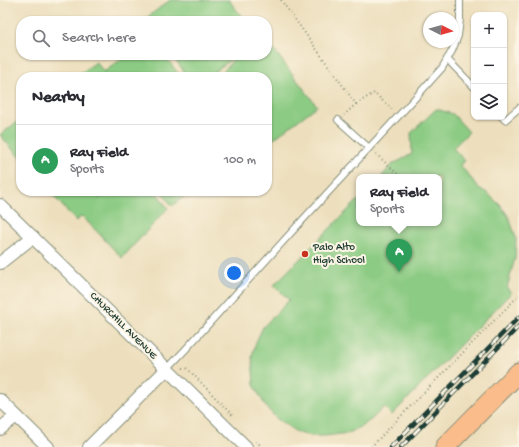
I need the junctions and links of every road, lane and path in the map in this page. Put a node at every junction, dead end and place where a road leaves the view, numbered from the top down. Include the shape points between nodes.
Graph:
1 (280, 0) edge
2 (460, 0) edge
3 (447, 59) junction
4 (471, 84) edge
5 (356, 104) junction
6 (519, 108) edge
7 (399, 116) junction
8 (507, 118) edge
9 (338, 120) joint
10 (369, 148) junction
11 (398, 174) edge
12 (0, 204) edge
13 (33, 237) junction
14 (0, 263) edge
15 (519, 294) edge
16 (166, 369) junction
17 (517, 379) edge
18 (0, 400) edge
19 (16, 416) junction
20 (0, 429) edge
21 (48, 447) edge
22 (89, 447) edge
23 (246, 447) edge
24 (370, 447) edge
25 (445, 447) edge

1 - 5 path
2 - 3 lane via 458,36
3 - 4 lane
3 - 7 lane
5 - 7 path via 374,92
5 - 9 path
6 - 8 lane
7 - 10 lane
9 - 10 lane
10 - 11 path
10 - 16 lane
12 - 13 street, CHURCHILL AVENUE
13 - 14 street
13 - 16 street, CHURCHILL AVENUE
15 - 24 path
16 - 22 street
16 - 23 street, CHURCHILL AVENUE
17 - 25 main road
18 - 19 street
19 - 20 street
19 - 21 street

